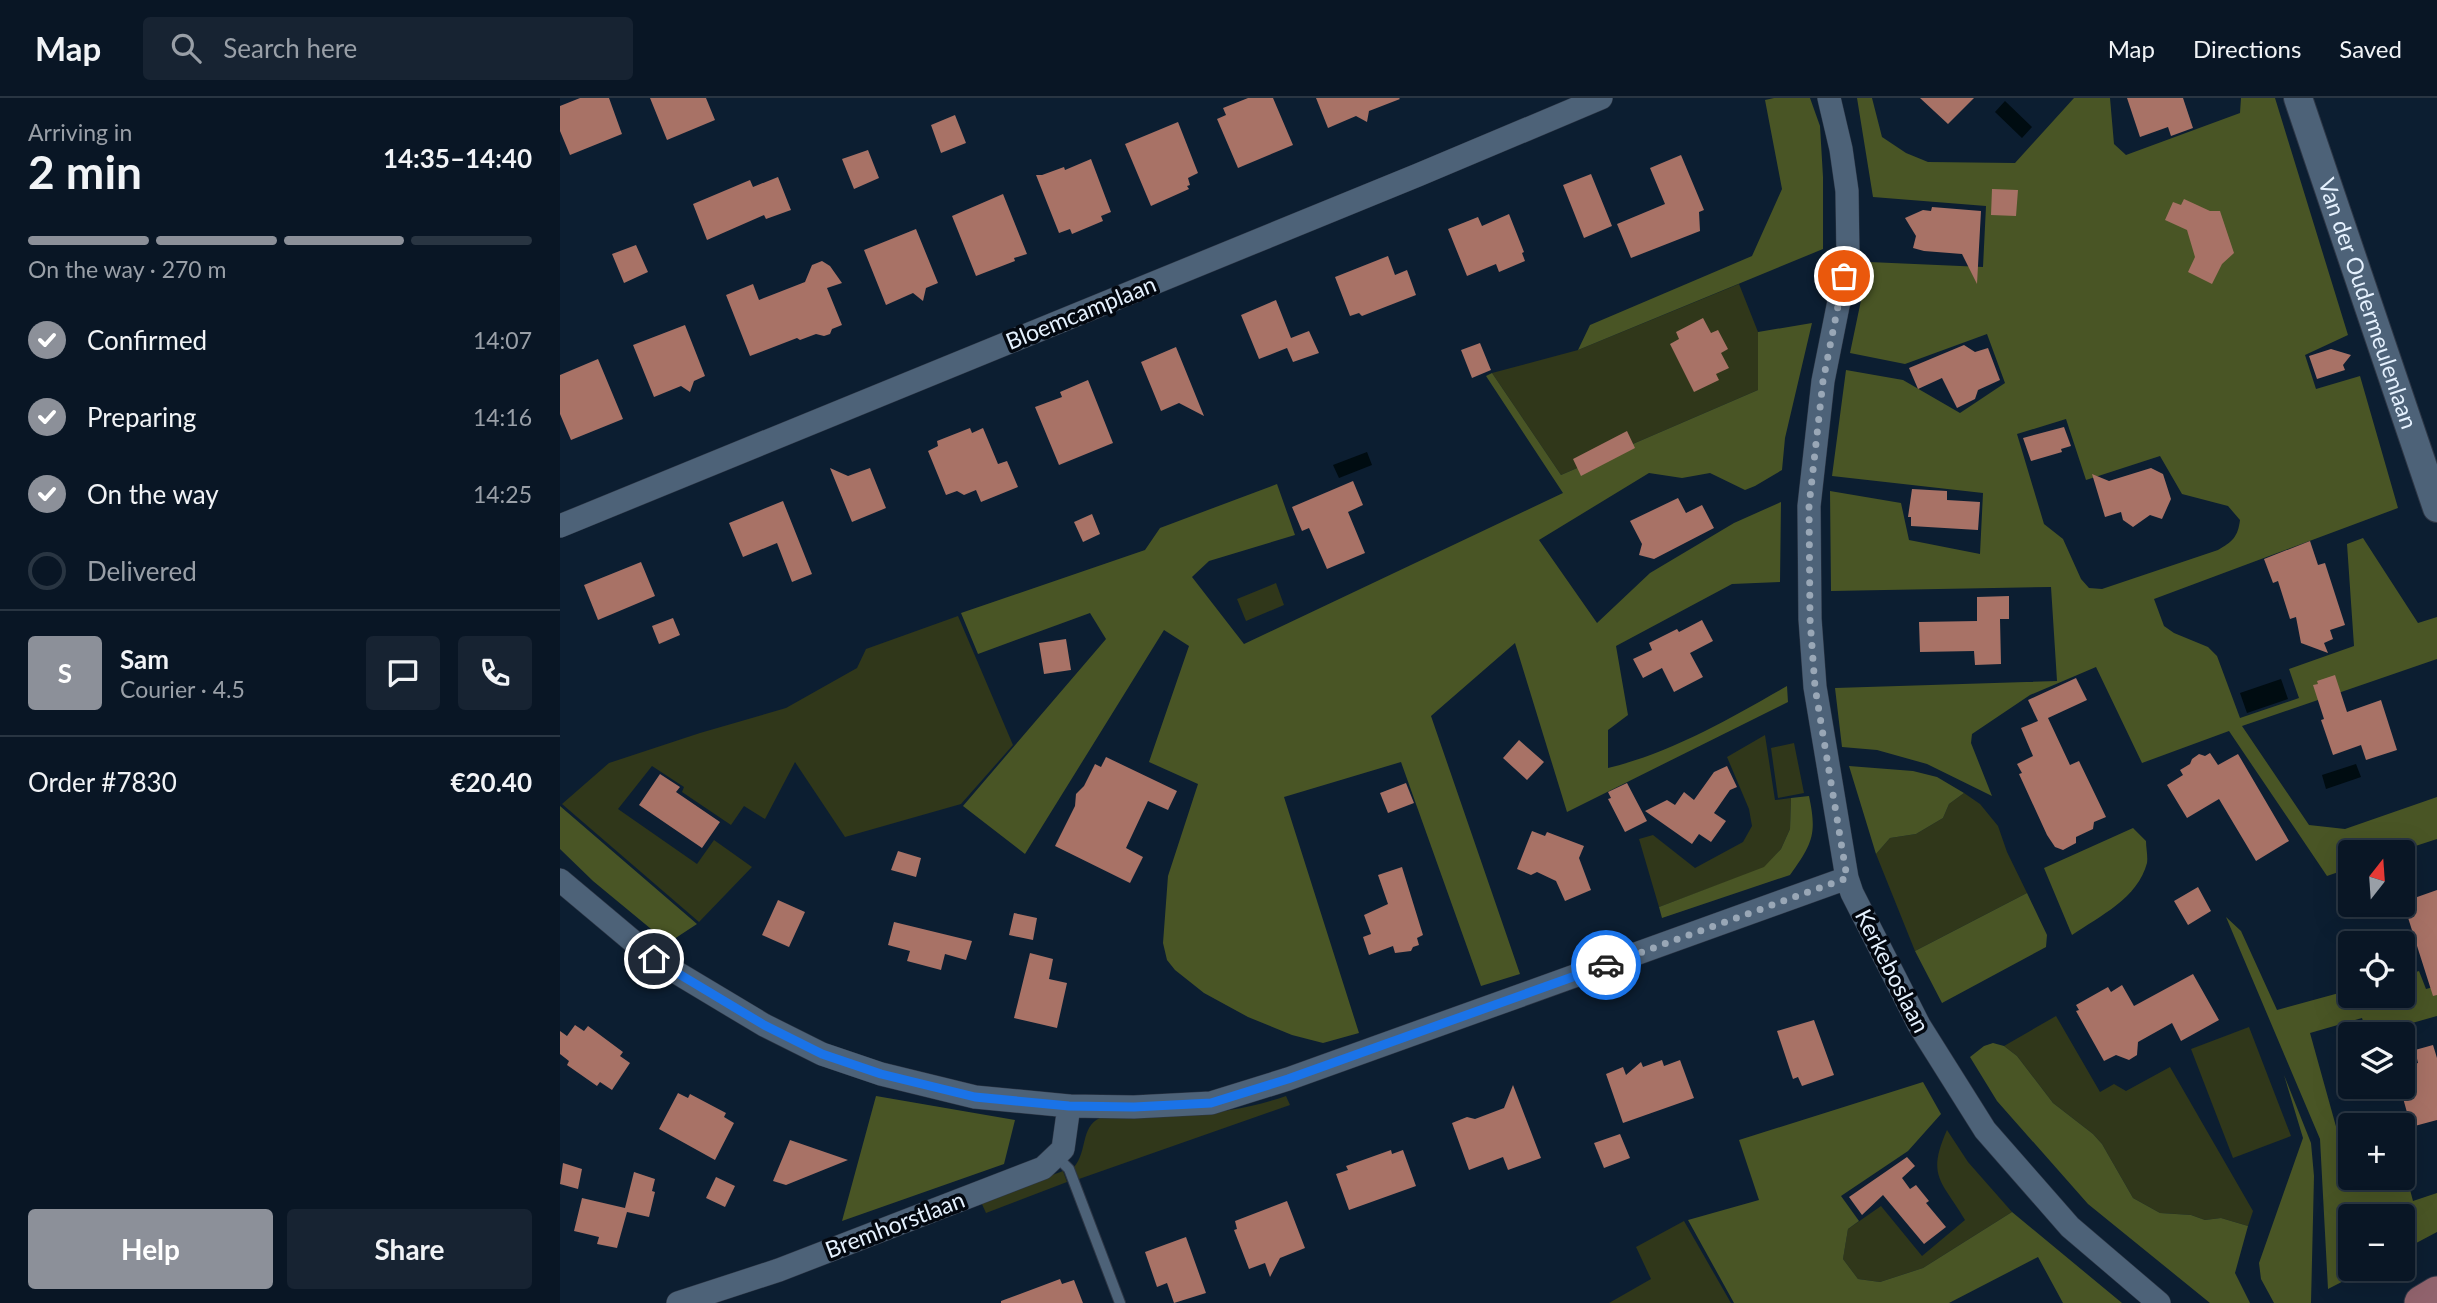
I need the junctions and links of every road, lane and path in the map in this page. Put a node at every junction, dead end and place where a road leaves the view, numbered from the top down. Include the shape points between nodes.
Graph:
1 (1601, 98) edge
2 (1829, 98) edge
3 (2298, 98) edge
4 (2437, 508) edge
5 (560, 526) edge
6 (1847, 878) junction
7 (560, 880) edge
8 (1069, 1106) junction
9 (1056, 1156) junction
10 (2437, 1294) edge
11 (678, 1303) edge
12 (1120, 1303) edge
13 (2159, 1303) edge
14 (2422, 1303) edge

1 - 5 street, Bloemcamplaan
2 - 6 street, Kerkeboslaan via 1847,191 1849,257 1823,381 1809,506 1810,619 1815,687
3 - 4 street, Van der Oudermeulenlaan
6 - 8 street via 1211,1103
6 - 13 street, Kerkeboslaan via 1919,1025 1985,1130 2070,1227
7 - 8 street via 654,959 822,1054 975,1097
8 - 9 street via 1063,1149
9 - 11 street, Bremhorstlaan via 1043,1168 779,1270
9 - 12 lane via 1069,1169
10 - 14 main road

